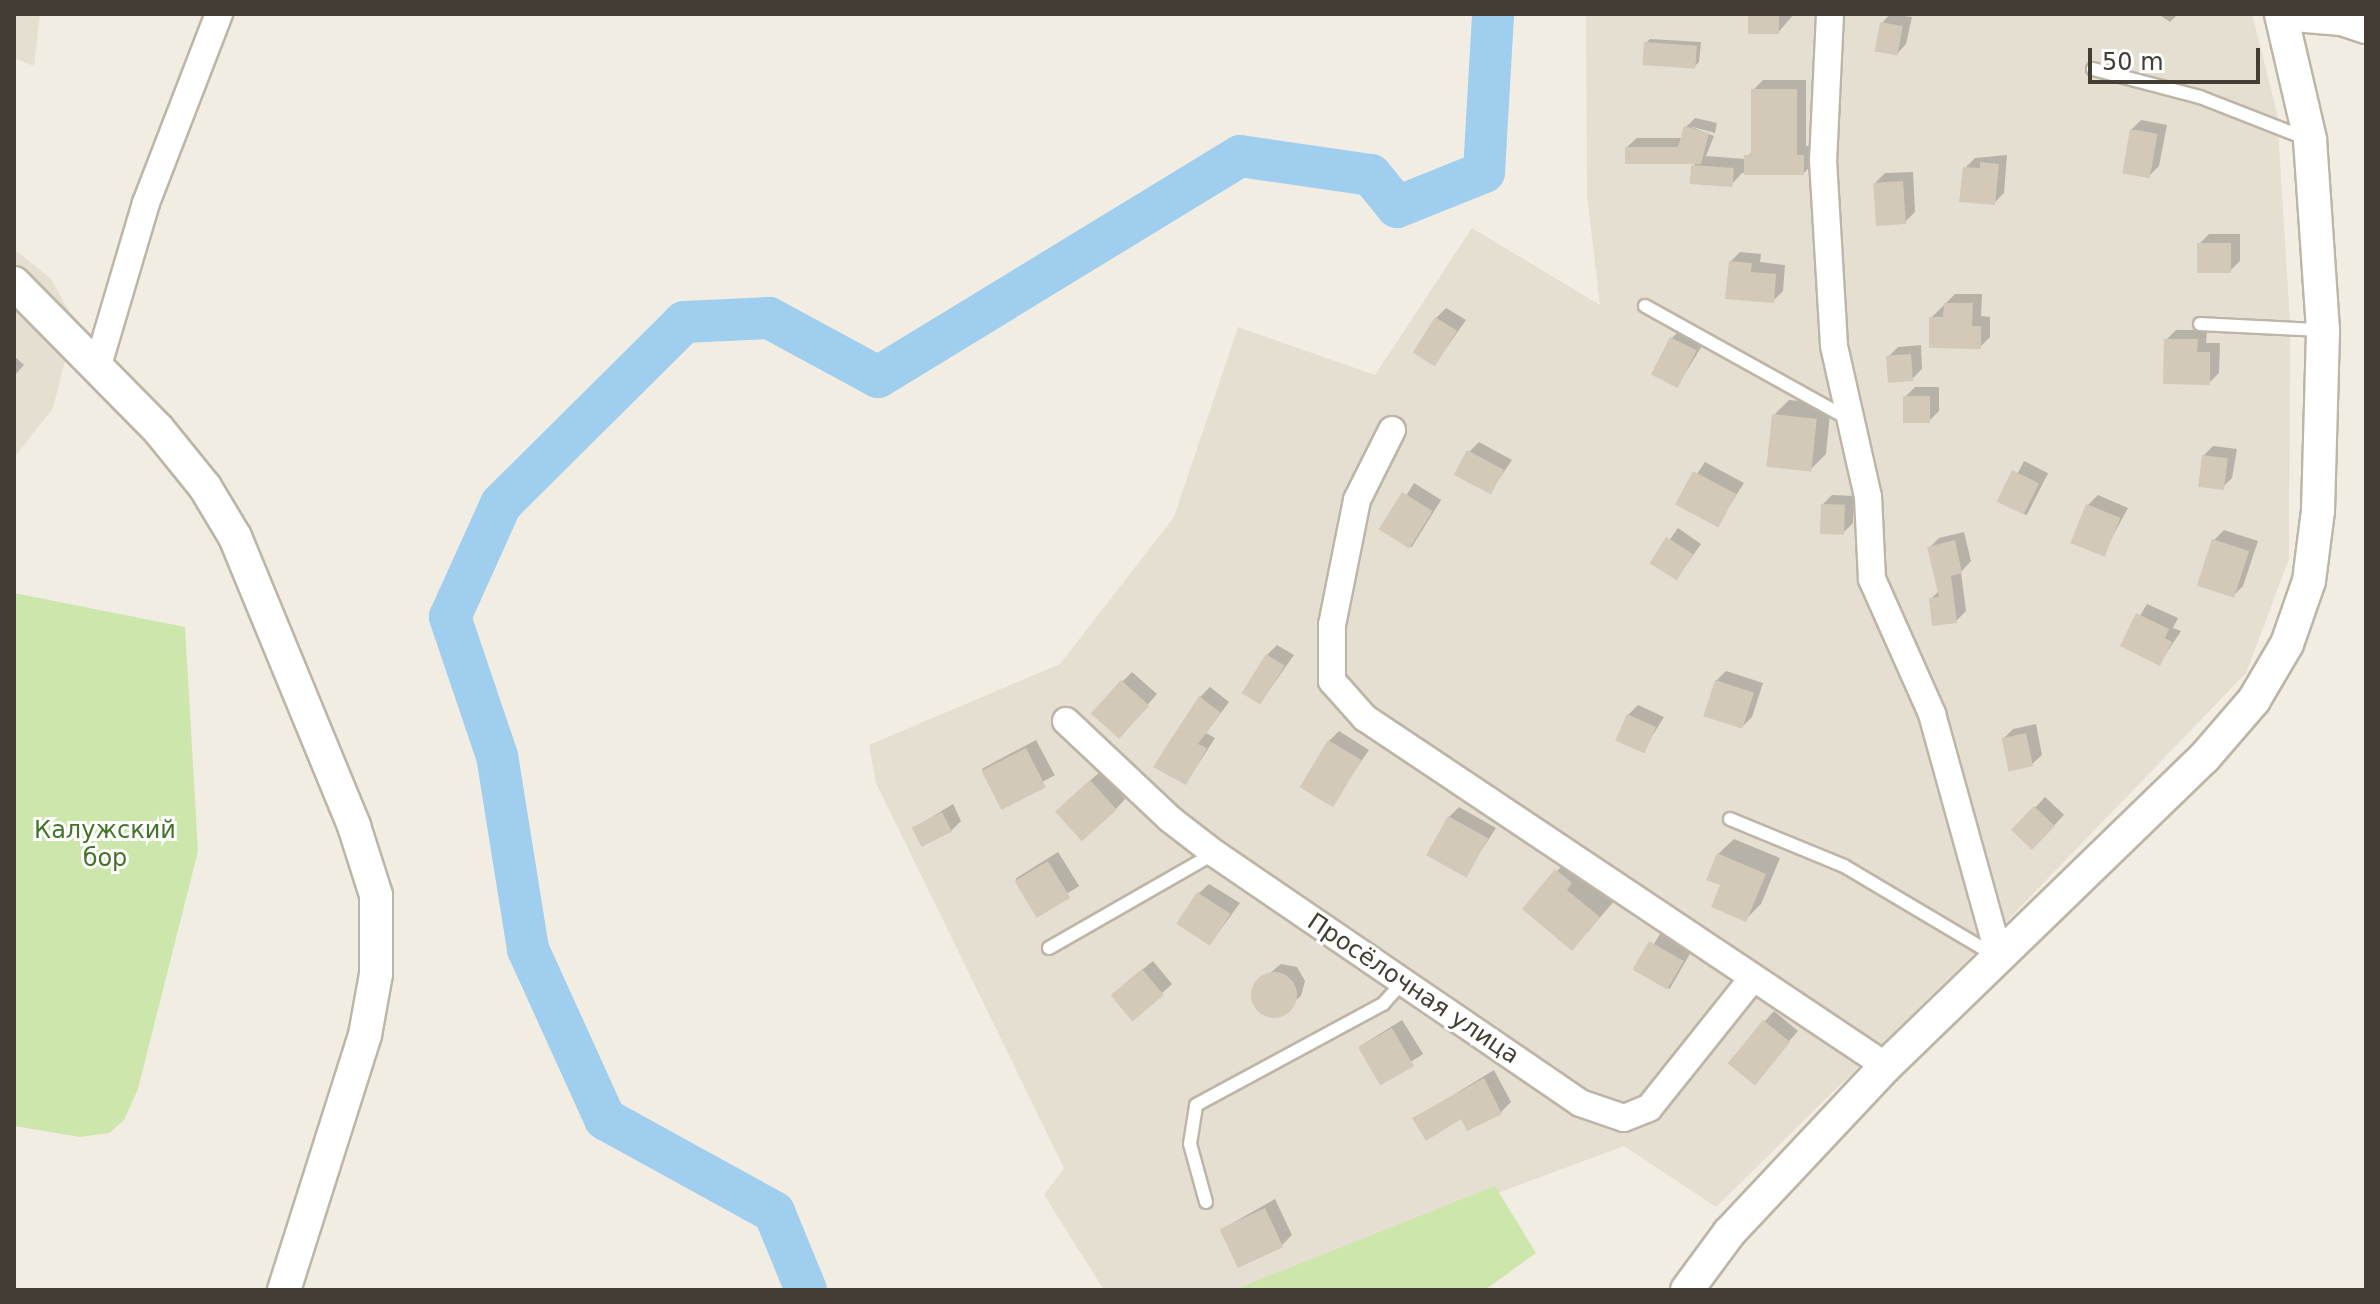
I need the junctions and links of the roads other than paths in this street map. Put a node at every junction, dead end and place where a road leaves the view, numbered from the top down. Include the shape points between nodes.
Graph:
1 (219, 14) edge
2 (1830, 14) edge
3 (2282, 16) edge
4 (2366, 30) edge
5 (2093, 69) dead end
6 (2310, 139) junction
7 (14, 283) edge
8 (1645, 306) dead end
9 (2200, 324) dead end
10 (2323, 330) junction
11 (98, 365) junction
12 (1847, 418) junction
13 (1392, 430) dead end
14 (1066, 721) dead end
15 (1730, 819) dead end
16 (1214, 853) junction
17 (1049, 948) dead end
18 (2000, 959) junction
19 (1752, 979) junction
20 (1403, 982) junction
21 (1886, 1066) junction
22 (1206, 1202) dead end
23 (284, 1290) edge
24 (1687, 1290) edge

1 - 11 street via 146,203
2 - 12 street via 1823,160 1834,346
3 - 4 street
3 - 6 street
5 - 6 lane via 2200,97
6 - 10 street
7 - 11 street
8 - 12 lane
9 - 10 lane
10 - 18 street via 2318,511 2309,581 2287,644 2254,700 2204,758
11 - 23 street via 205,487 235,537 354,826 376,895 379,931 365,1035
12 - 18 street via 1868,497 1872,579 1932,714
13 - 19 street via 1357,500 1332,625 1332,681 1365,718
14 - 16 street, Просёлочная улица
15 - 18 lane via 1844,866
16 - 17 lane
16 - 20 street, Просёлочная улица
18 - 21 street
19 - 20 street, Просёлочная улица via 1649,1108 1624,1118 1580,1103
19 - 21 street
20 - 22 lane via 1383,1004 1196,1105 1190,1144
21 - 24 street via 1729,1233

